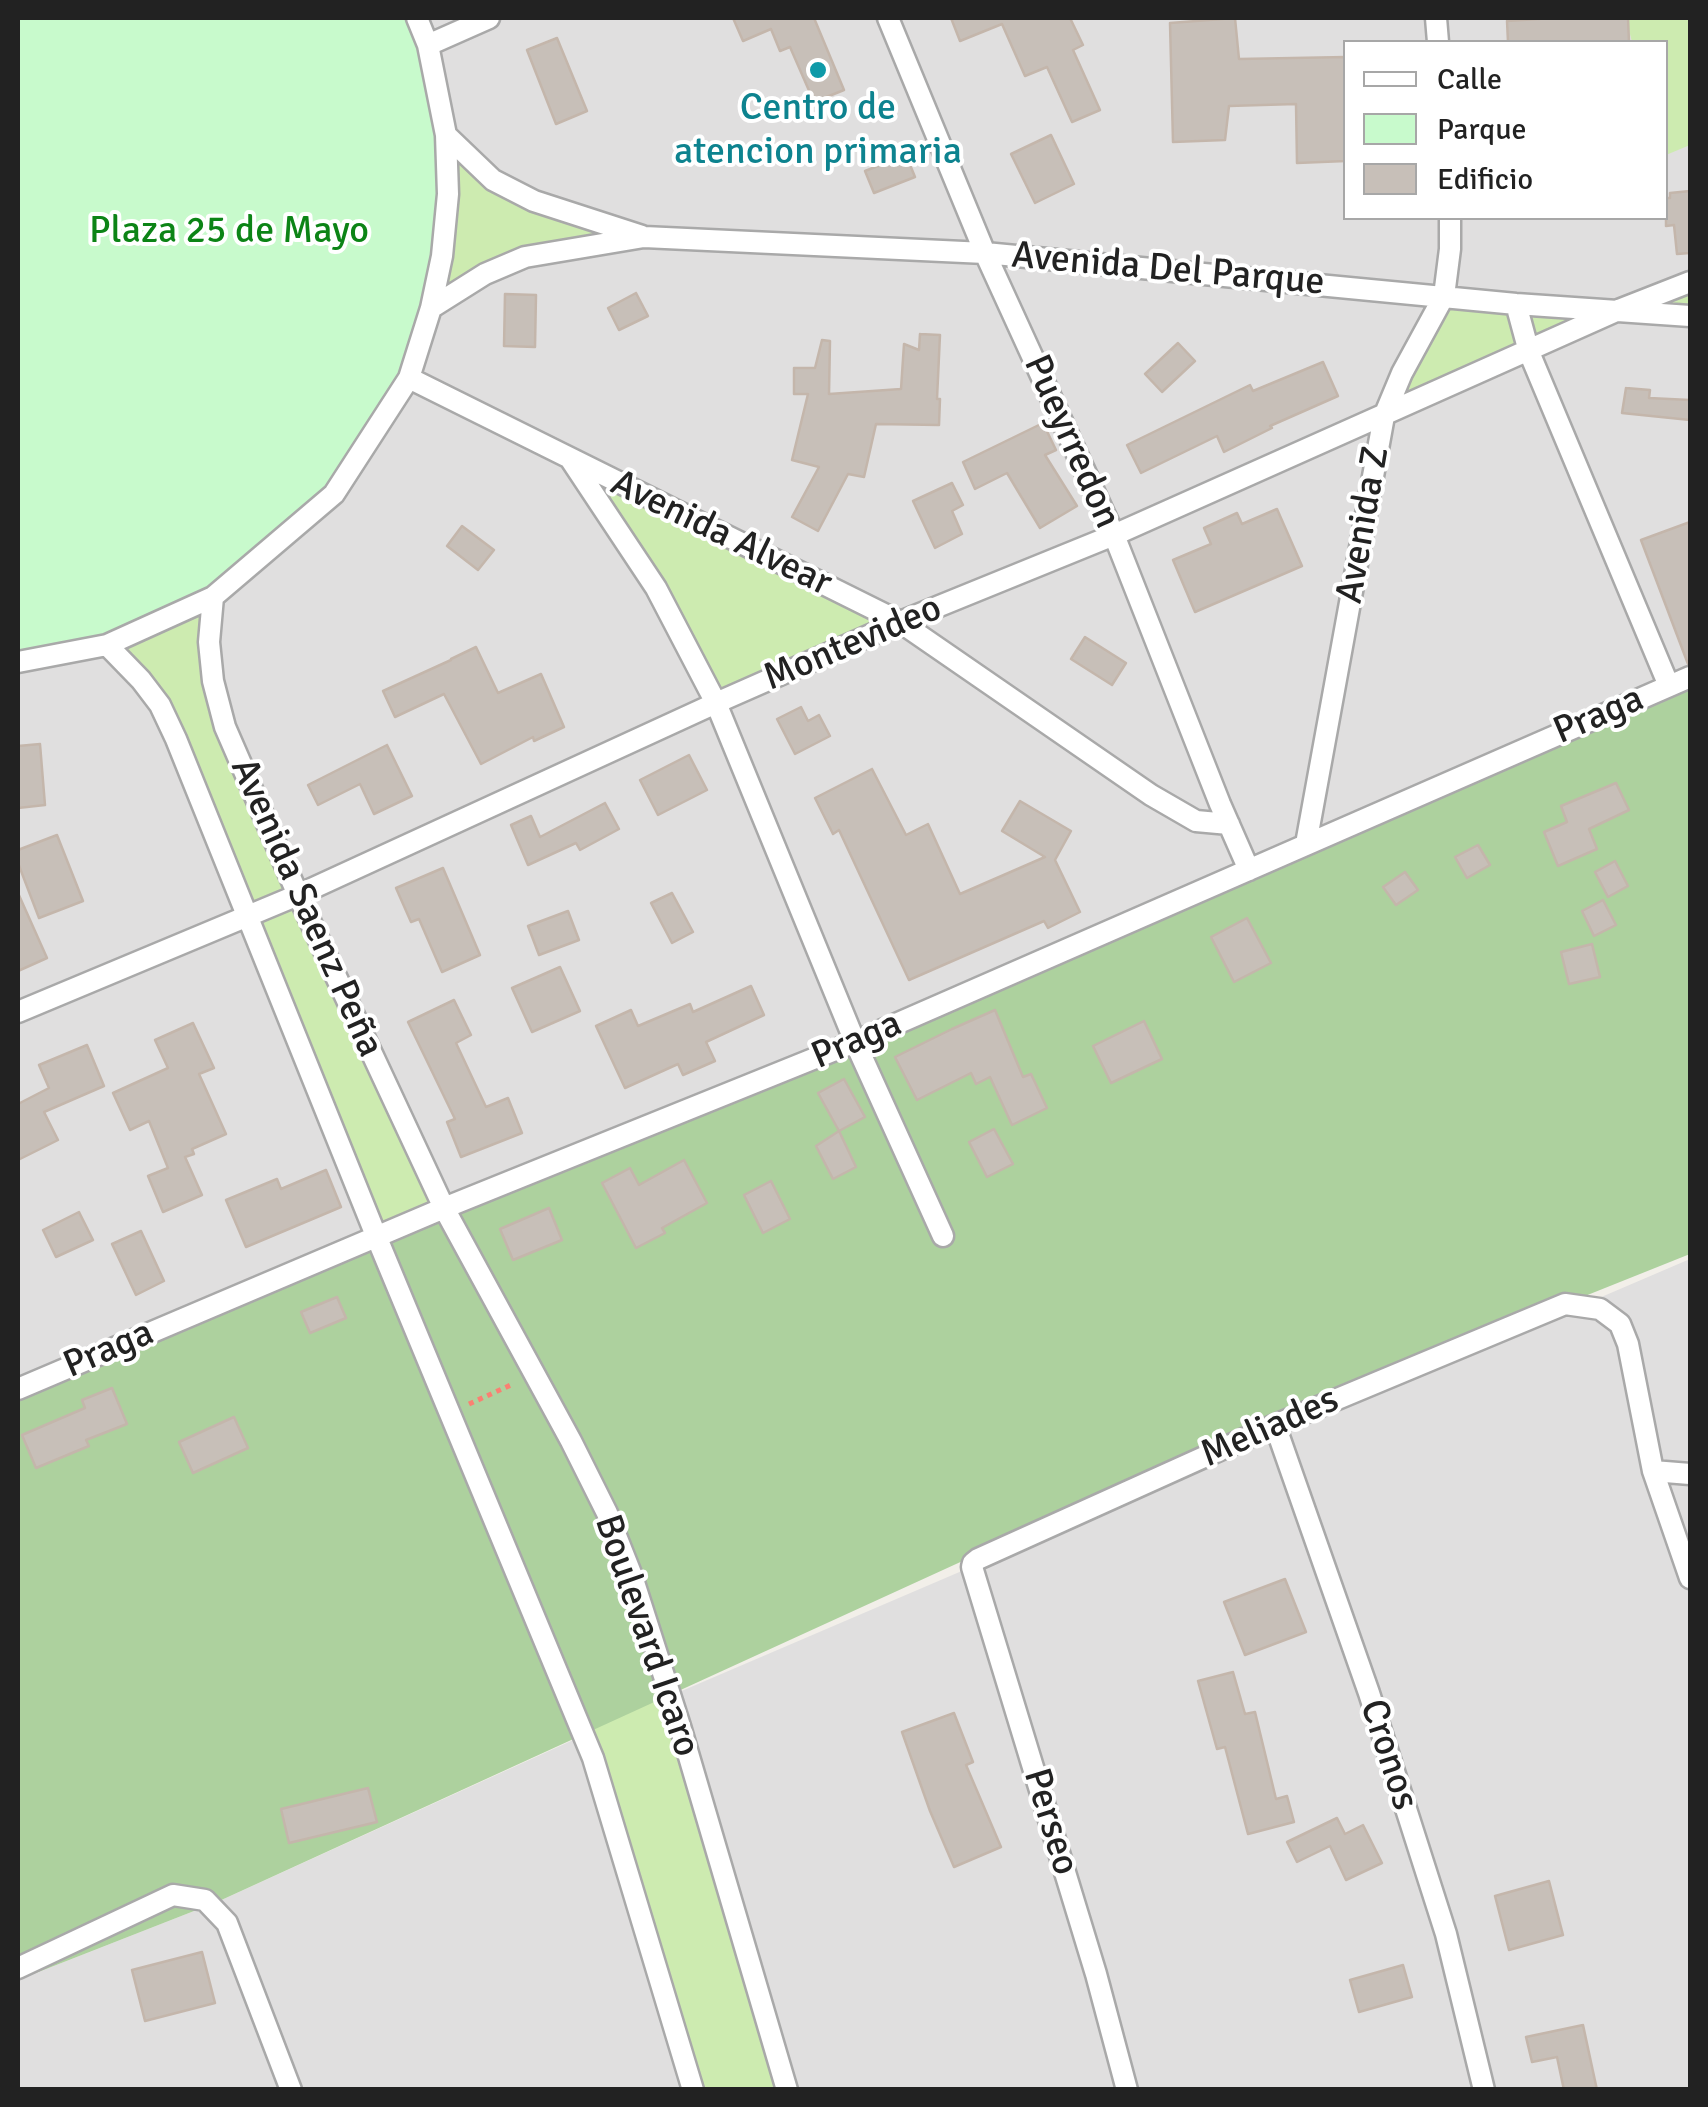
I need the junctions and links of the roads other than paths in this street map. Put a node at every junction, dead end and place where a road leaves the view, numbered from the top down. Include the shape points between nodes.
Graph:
1 (417, 18) edge
2 (490, 18) edge
3 (888, 18) edge
4 (428, 45) junction
5 (446, 134) junction
6 (1450, 220) edge
7 (644, 237) junction
8 (985, 253) junction
9 (1690, 282) edge
10 (1444, 296) junction
11 (1516, 304) junction
12 (431, 308) junction
13 (1616, 311) junction
14 (1690, 316) edge
15 (1529, 352) junction
16 (409, 378) junction
17 (1384, 416) junction
18 (571, 460) junction
19 (1114, 535) junction
20 (213, 597) junction
21 (900, 622) junction
22 (107, 645) junction
23 (18, 662) edge
24 (1690, 677) edge
25 (1670, 686) junction
26 (716, 703) junction
27 (1230, 824) junction
28 (1306, 844) junction
29 (1249, 870) junction
30 (298, 895) junction
31 (248, 914) junction
32 (18, 1012) edge
33 (856, 1042) junction
34 (444, 1208) junction
35 (944, 1236) dead end
36 (377, 1238) junction
37 (18, 1389) edge
38 (1275, 1425) junction
39 (1653, 1470) junction
40 (1690, 1474) edge
41 (978, 1558) joint
42 (1690, 1578) edge
43 (18, 1968) edge
44 (291, 2090) edge
45 (693, 2090) edge
46 (787, 2090) edge
47 (1127, 2090) edge
48 (1484, 2090) edge

1 - 4 street
2 - 4 street
3 - 8 street, Pueyrredon
4 - 5 street
5 - 7 street, Avenida Del Parque via 506,187
5 - 12 street via 448,194
6 - 10 street, Avenida Z
7 - 8 street, Avenida Del Parque
7 - 12 street, Avenida Del Parque via 525,258 484,274
8 - 10 street, Avenida Del Parque
8 - 19 street, Pueyrredon
9 - 13 street, Montevideo
10 - 11 street, Avenida Del Parque
10 - 17 street, Avenida Z
11 - 13 street, Avenida Del Parque
11 - 15 street
12 - 16 street
13 - 14 street, Avenida Del Parque
13 - 15 street, Montevideo
15 - 17 street, Montevideo
15 - 25 street
16 - 18 street, Avenida Alvear
16 - 20 street via 334,494
17 - 19 street, Montevideo
17 - 28 street, Avenida Z
18 - 21 street, Avenida Alvear
18 - 26 street via 656,588
19 - 21 street, Montevideo
19 - 27 street, Pueyrredon
20 - 22 street
20 - 30 street, Avenida Saenz Peña via 212,682
21 - 26 street, Montevideo
21 - 27 street, Avenida Alvear via 1151,794 1196,821
22 - 23 street
22 - 31 street, Avenida Saenz Peña via 160,705
24 - 25 street, Praga
25 - 28 street, Praga
26 - 30 street, Montevideo
26 - 33 street
27 - 29 street, Pueyrredon
28 - 29 street, Praga
29 - 33 street, Praga
30 - 31 street, Montevideo
30 - 34 street, Avenida Saenz Peña
31 - 32 street, Montevideo
31 - 36 street, Avenida Saenz Peña
33 - 34 street, Praga
33 - 35 street
34 - 36 street, Praga
34 - 46 street, Boulevard Icaro via 607,1513 632,1576
36 - 37 street, Praga
36 - 45 street via 593,1758
38 - 39 street, Meliades via 1565,1304 1600,1309 1620,1324
38 - 41 street, Meliades
38 - 48 street, Cronos via 1446,1934
39 - 40 street
39 - 42 street
41 - 47 street, Perseo via 972,1567
43 - 44 street via 173,1895 205,1900 227,1924

